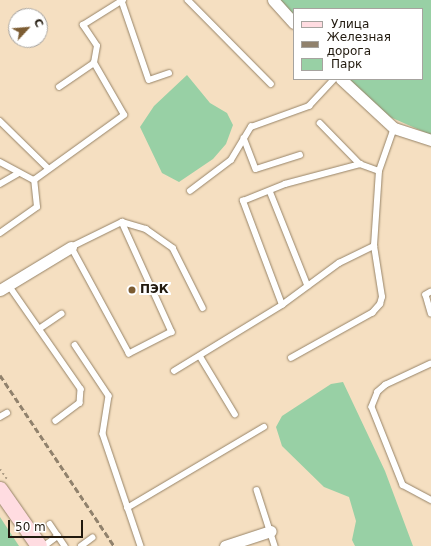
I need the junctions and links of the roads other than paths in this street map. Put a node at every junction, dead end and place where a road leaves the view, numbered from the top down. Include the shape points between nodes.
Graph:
1 (123, 0) edge
2 (188, 0) edge
3 (273, 0) edge
4 (293, 21) edge
5 (94, 63) junction
6 (169, 73) dead end
7 (333, 80) edge
8 (341, 80) edge
9 (271, 84) dead end
10 (59, 87) dead end
11 (0, 121) edge
12 (320, 123) dead end
13 (394, 128) junction
14 (244, 138) junction
15 (431, 140) edge
16 (300, 155) dead end
17 (0, 162) edge
18 (360, 164) junction
19 (48, 167) junction
20 (379, 171) junction
21 (17, 174) junction
22 (34, 180) junction
23 (0, 184) edge
24 (190, 191) dead end
25 (270, 191) junction
26 (122, 222) junction
27 (0, 233) edge
28 (374, 246) junction
29 (71, 248) junction
30 (308, 286) junction
31 (4, 287) edge
32 (431, 292) edge
33 (282, 305) junction
34 (203, 308) dead end
35 (431, 313) edge
36 (61, 314) dead end
37 (39, 329) junction
38 (75, 345) dead end
39 (200, 356) junction
40 (291, 358) dead end
41 (431, 364) edge
42 (174, 370) dead end
43 (7, 413) dead end
44 (235, 414) dead end
45 (0, 417) edge
46 (56, 421) dead end
47 (264, 427) dead end
48 (0, 490) edge
49 (257, 490) dead end
50 (431, 500) edge
51 (127, 508) junction
52 (50, 524) dead end
53 (271, 531) junction
54 (58, 536) junction
55 (92, 538) dead end
56 (39, 546) edge
57 (44, 546) edge
58 (65, 546) edge
59 (81, 546) edge
60 (141, 546) edge
61 (225, 546) edge
62 (275, 546) edge

1 - 5 lane via 83,25 97,46
1 - 6 lane via 149,80
2 - 9 lane
3 - 4 street
5 - 10 lane
5 - 19 lane via 124,115
7 - 14 lane via 310,106 251,127
8 - 13 street
11 - 19 lane
12 - 18 lane
13 - 15 street
13 - 20 lane
14 - 16 lane via 256,169
14 - 24 lane via 231,160
17 - 21 lane
18 - 20 lane
18 - 25 lane
19 - 22 lane
20 - 28 lane
21 - 22 lane
21 - 23 lane
22 - 27 lane via 37,207
25 - 30 lane
25 - 33 lane via 243,201
26 - 29 lane
26 - 29 lane via 172,332 128,354
26 - 34 lane via 146,229 173,248
28 - 30 lane via 339,263
28 - 40 lane via 382,297 377,309
29 - 31 street
30 - 33 lane
31 - 37 lane
32 - 35 lane via 426,295
33 - 39 lane
36 - 37 lane
37 - 46 lane via 83,396 80,403
38 - 51 lane via 108,396 103,434
39 - 42 lane
39 - 44 lane
41 - 50 lane via 386,385 378,392 372,407 404,485
43 - 45 lane
47 - 51 lane
48 - 56 street
49 - 53 lane
51 - 60 lane
52 - 54 lane
53 - 61 street
53 - 62 lane
54 - 57 lane
54 - 58 lane
55 - 59 lane

